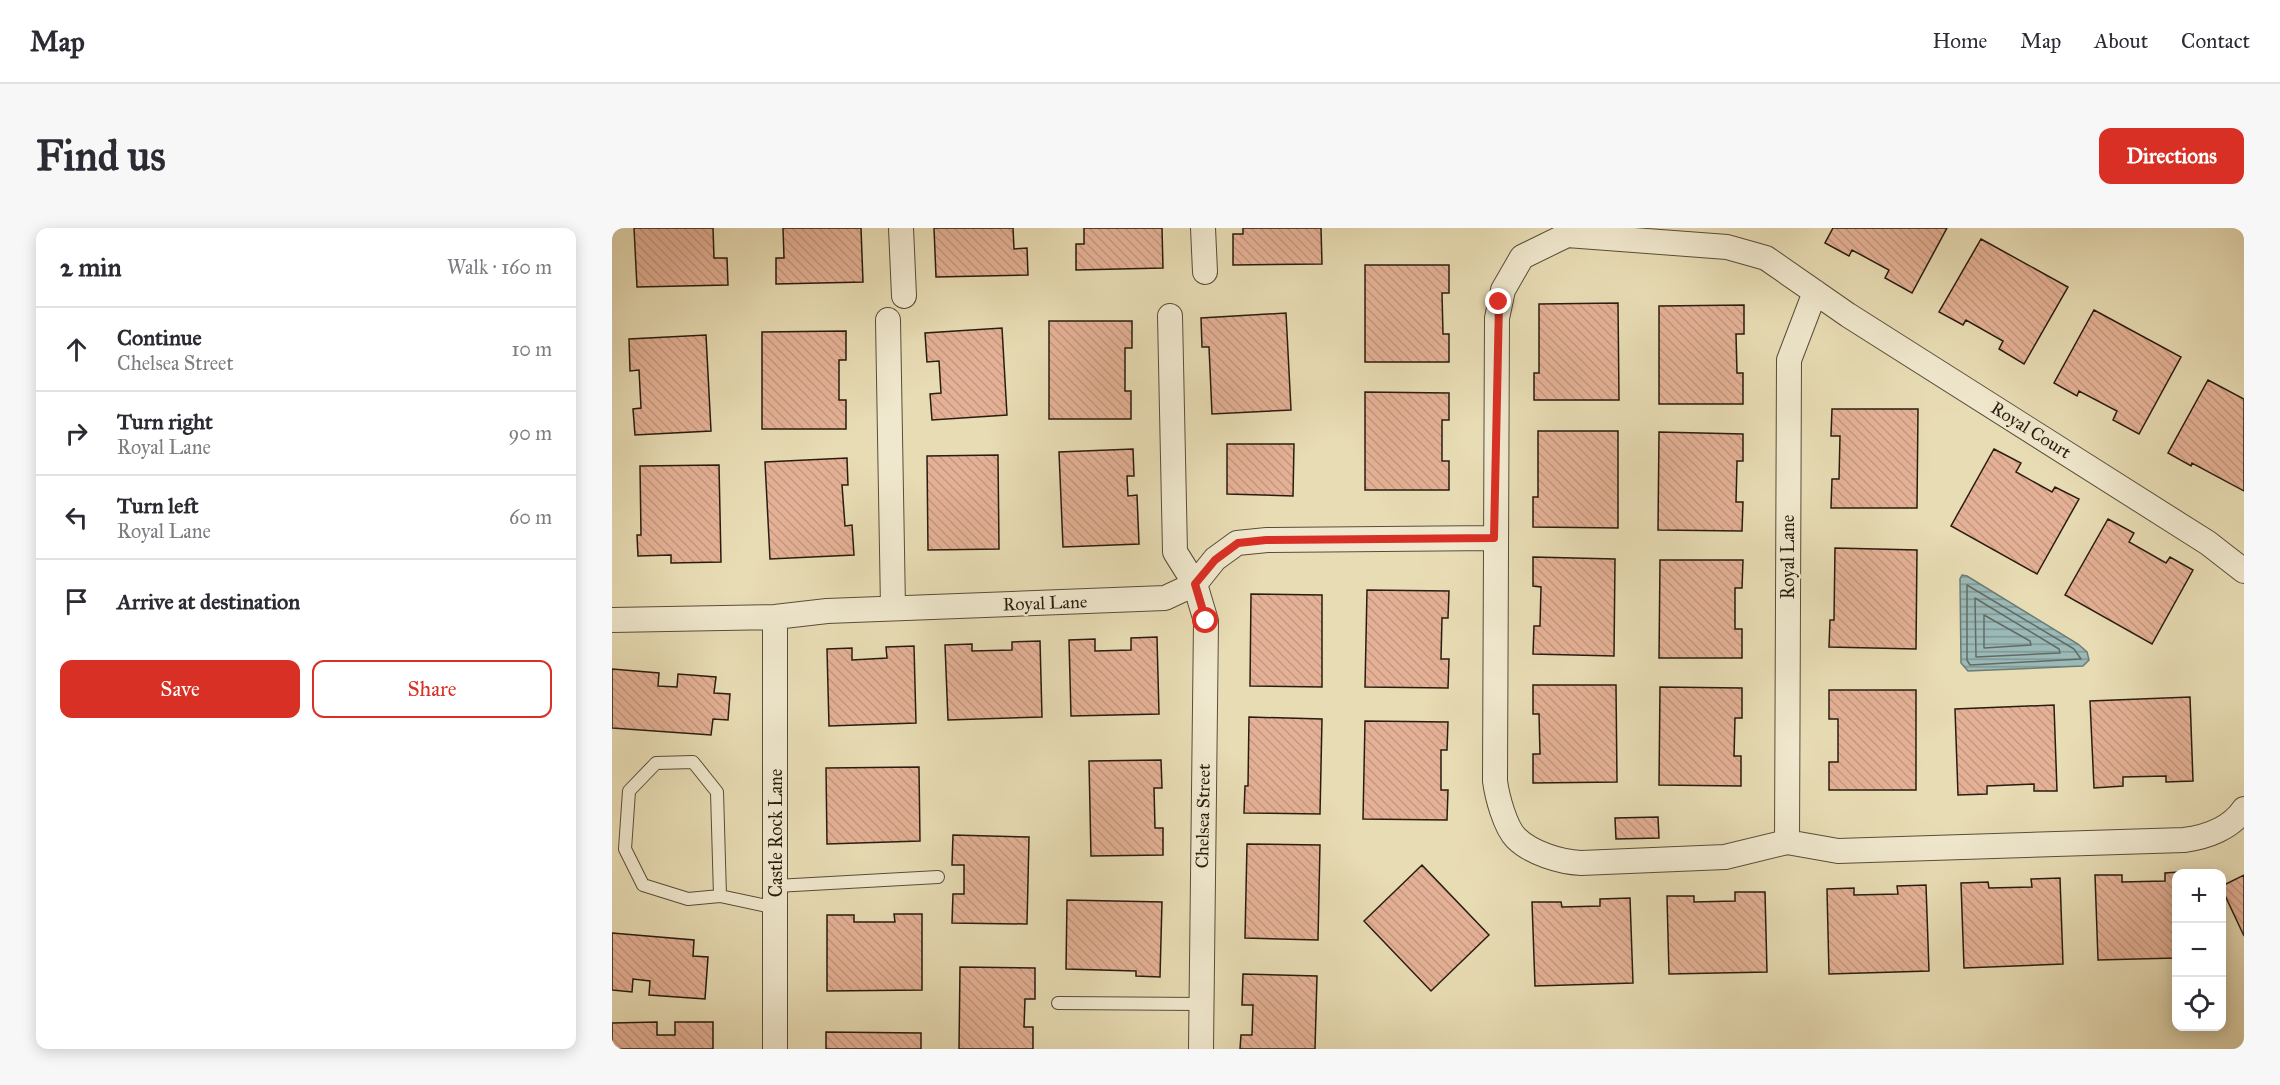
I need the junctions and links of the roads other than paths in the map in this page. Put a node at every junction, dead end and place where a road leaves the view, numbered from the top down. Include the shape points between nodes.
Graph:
1 (902, 228) edge
2 (1203, 228) edge
3 (1606, 232) edge
4 (1205, 272) dead end
5 (1815, 292) junction
6 (904, 296) dead end
7 (1170, 316) dead end
8 (888, 320) dead end
9 (1494, 538) junction
10 (2244, 571) edge
11 (1195, 584) junction
12 (892, 608) junction
13 (775, 617) junction
14 (612, 620) edge
15 (2244, 809) edge
16 (1787, 842) junction
17 (938, 877) dead end
18 (720, 896) junction
19 (776, 897) junction
20 (1058, 1003) dead end
21 (1201, 1004) junction
22 (775, 1049) edge
23 (1201, 1049) edge

1 - 6 street
2 - 4 street
3 - 5 street via 1727,247 1766,258
3 - 9 street via 1567,235 1522,257 1503,290 1497,318
5 - 10 street, Royal Court via 2208,543
5 - 16 street, Royal Lane via 1789,360
7 - 11 street via 1175,552
8 - 12 street
9 - 11 street, Royal Lane via 1238,543 1215,560
9 - 16 street via 1495,781 1499,802 1515,837 1555,859 1581,863 1725,857
11 - 12 street, Royal Lane via 1166,598
11 - 21 street, Chelsea Street via 1206,621
12 - 13 street, Royal Lane
13 - 14 street, Royal Lane
13 - 19 street, Castle Rock Lane
15 - 16 street via 2236,820 2202,837 2184,840 1838,851
17 - 19 lane
18 - 18 lane via 688,900 643,885 625,849 629,790 656,763 693,762 717,792
18 - 19 lane
19 - 22 street, Castle Rock Lane
20 - 21 lane
21 - 23 street, Chelsea Street

